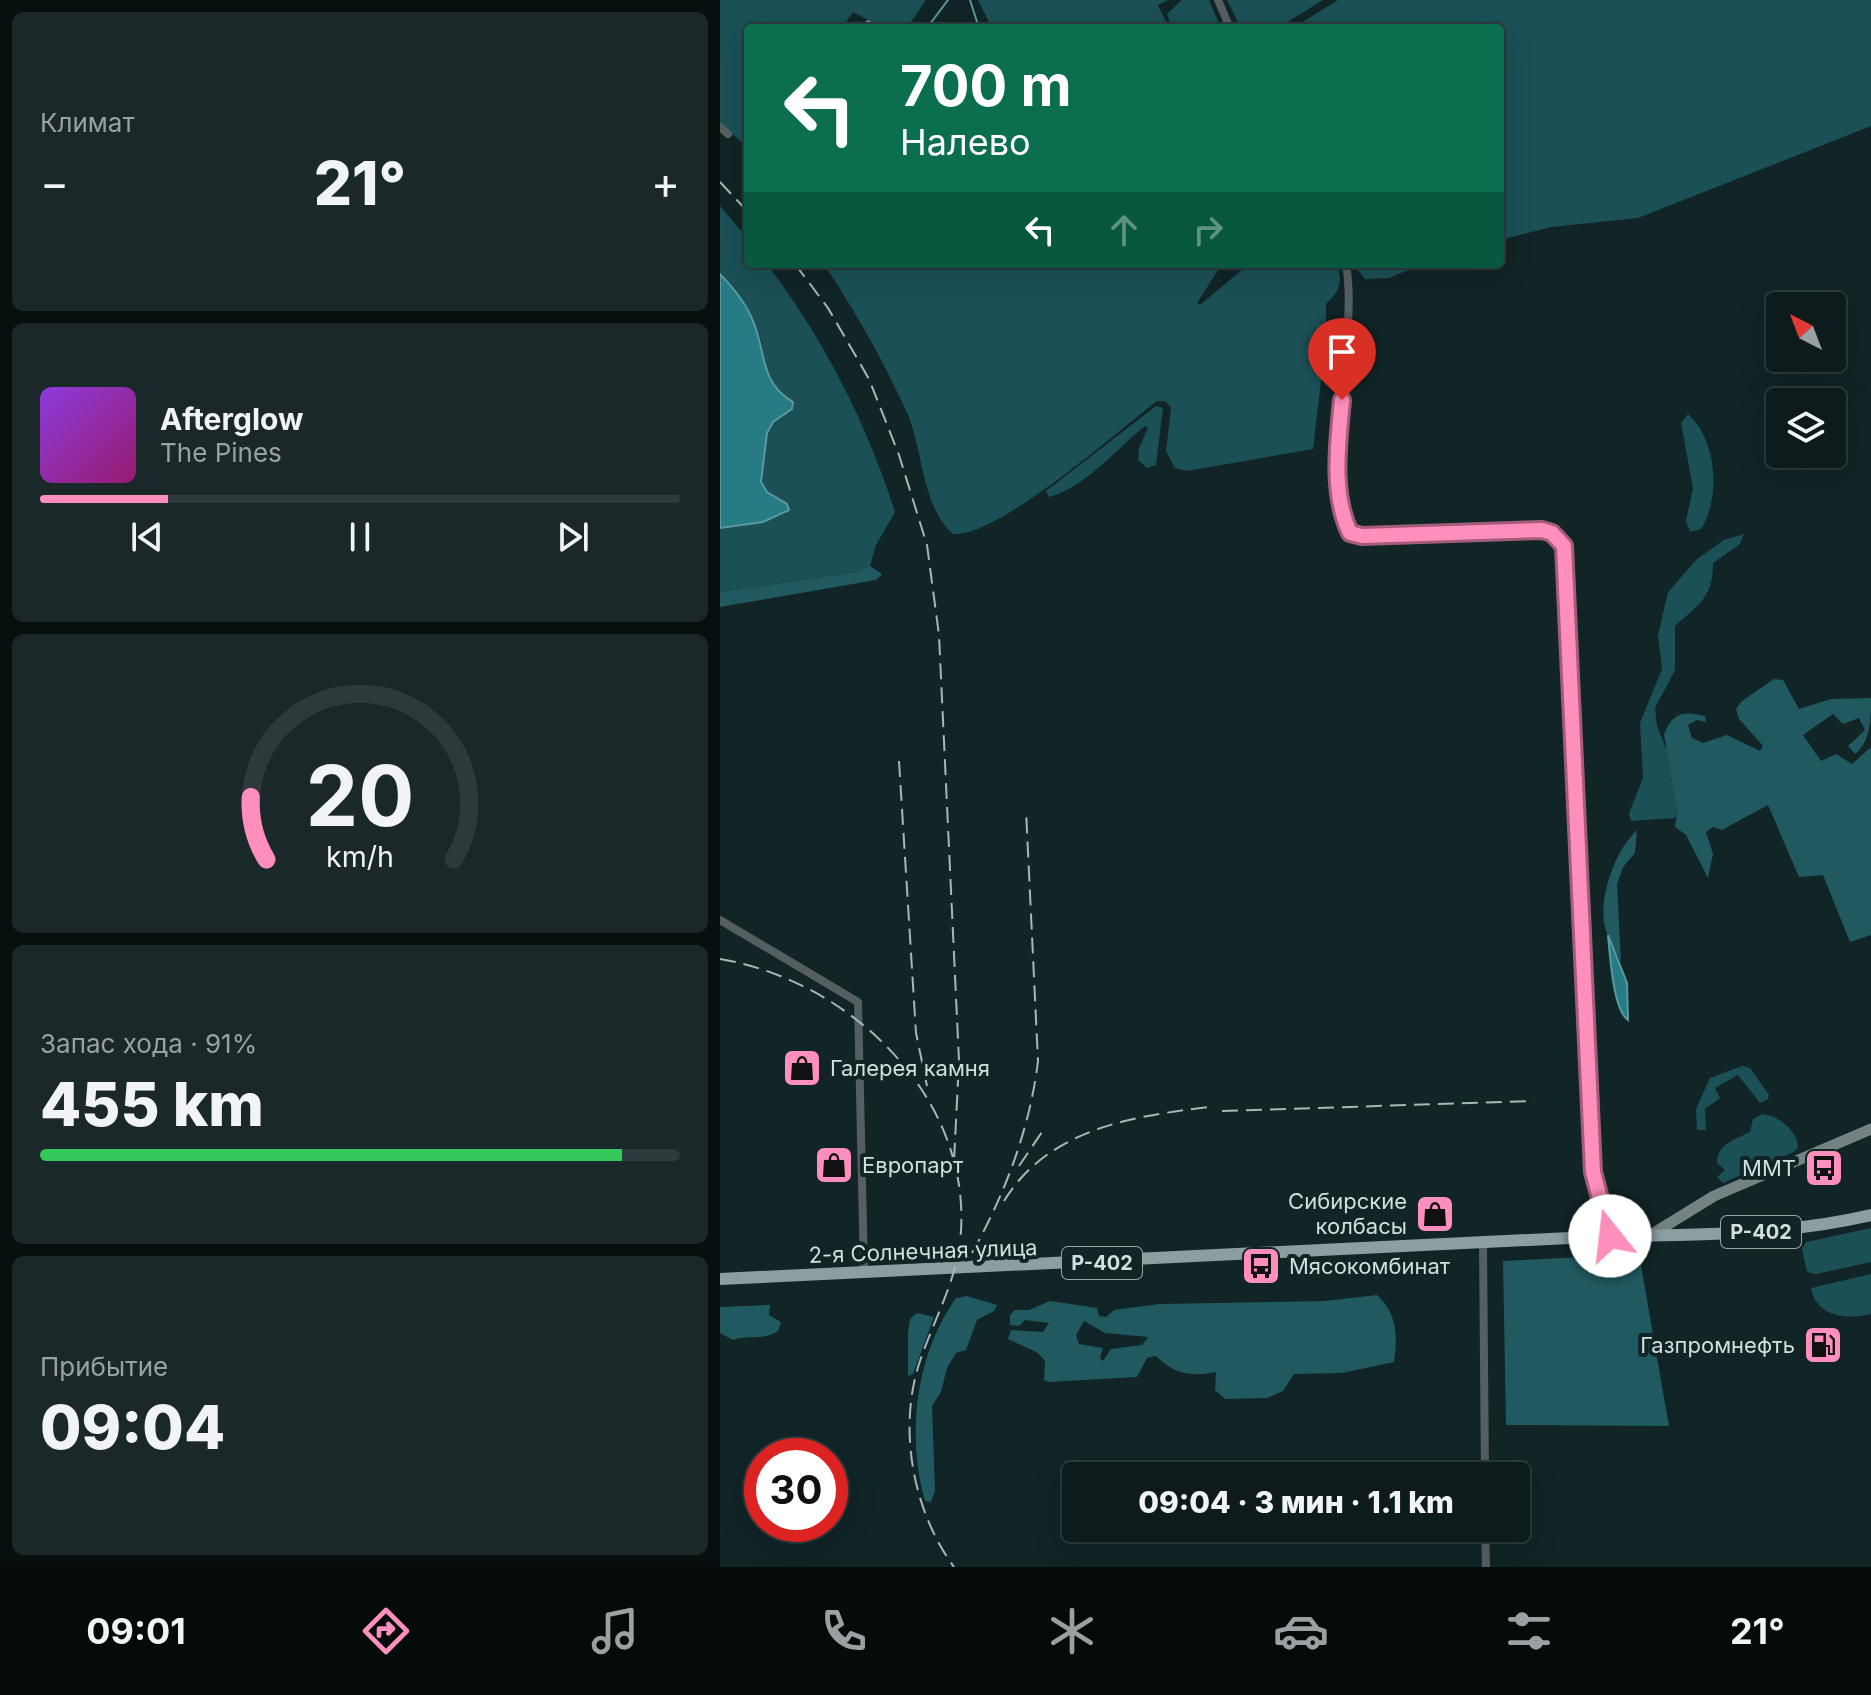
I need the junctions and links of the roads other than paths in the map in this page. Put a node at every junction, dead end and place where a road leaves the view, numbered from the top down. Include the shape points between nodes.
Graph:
1 (1218, 0) edge
2 (1228, 24) edge
3 (720, 127) edge
4 (728, 134) dead end
5 (1346, 268) edge
6 (720, 920) edge
7 (1871, 1129) edge
8 (1871, 1215) edge
9 (1610, 1236) junction
10 (1649, 1236) junction
11 (1483, 1244) junction
12 (864, 1272) junction
13 (720, 1279) edge
14 (1485, 1462) edge
15 (1485, 1542) edge
16 (1486, 1567) edge

1 - 2 street
3 - 4 street
5 - 9 street via 1350,307 1337,456 1342,516 1350,533 1542,530 1564,546 1593,1172
6 - 12 street via 858,1002
7 - 10 main road via 1714,1196
8 - 10 main road, Р-402 via 1791,1230
9 - 10 main road, 2-я Солнечная улица / Р-402
9 - 11 main road, 2-я Солнечная улица / Р-402
11 - 12 main road, 2-я Солнечная улица / Р-402
11 - 14 street
12 - 13 main road, 2-я Солнечная улица / Р-402
15 - 16 street

